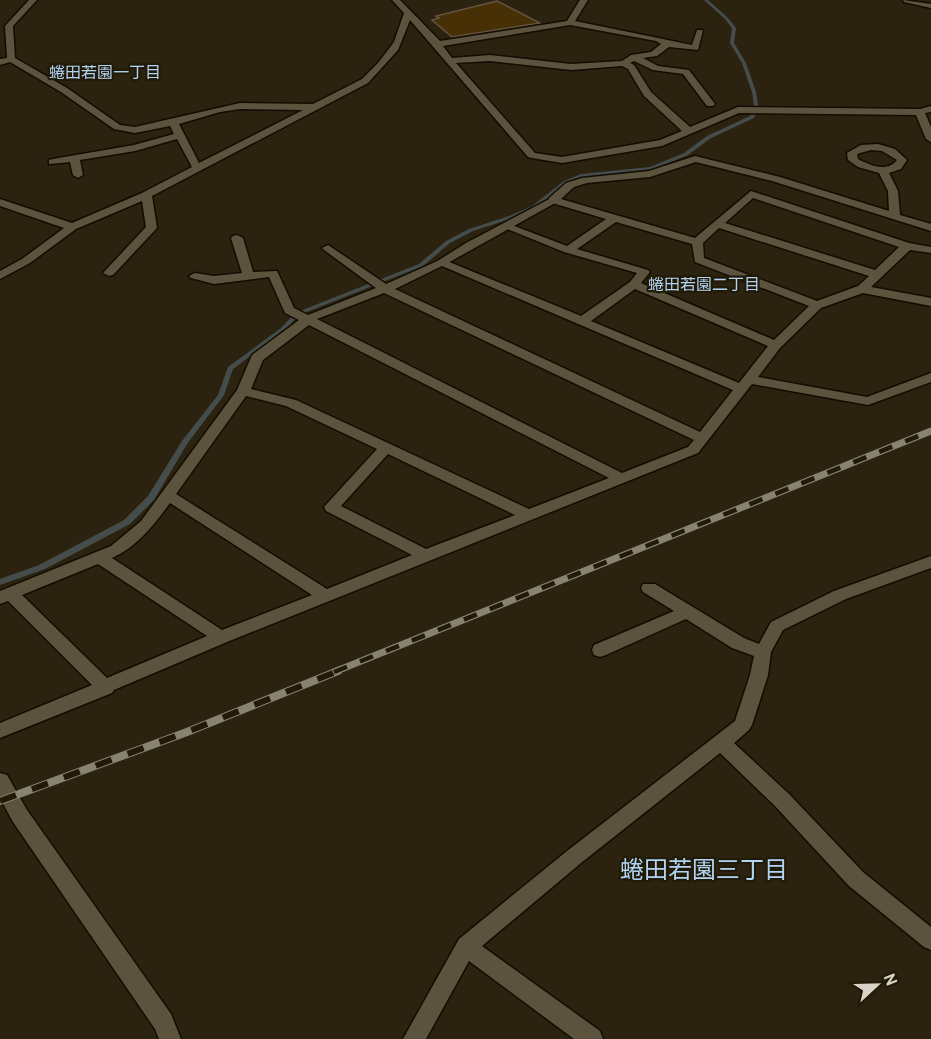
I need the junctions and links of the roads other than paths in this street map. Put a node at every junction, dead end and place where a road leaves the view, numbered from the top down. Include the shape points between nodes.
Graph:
1 (33, 0) edge
2 (396, 0) edge
3 (584, 0) edge
4 (907, 0) edge
5 (931, 6) edge
6 (408, 11) junction
7 (570, 22) junction
8 (700, 32) dead end
9 (438, 44) junction
10 (667, 45) junction
11 (634, 57) junction
12 (11, 59) junction
13 (449, 61) junction
14 (0, 62) edge
15 (624, 63) junction
16 (710, 104) dead end
17 (316, 107) junction
18 (931, 110) edge
19 (920, 112) junction
20 (173, 123) junction
21 (688, 131) junction
22 (180, 135) junction
23 (931, 139) edge
24 (74, 158) junction
25 (53, 162) dead end
26 (197, 168) junction
27 (883, 171) dead end
28 (78, 175) dead end
29 (146, 195) junction
30 (553, 200) junction
31 (0, 202) edge
32 (895, 216) junction
33 (614, 218) junction
34 (718, 224) junction
35 (506, 226) junction
36 (72, 227) junction
37 (931, 228) edge
38 (237, 238) dead end
39 (697, 242) junction
40 (907, 246) junction
41 (328, 248) dead end
42 (568, 250) junction
43 (931, 250) edge
44 (442, 261) junction
45 (109, 273) dead end
46 (877, 275) junction
47 (0, 276) edge
48 (195, 276) dead end
49 (249, 277) junction
50 (379, 284) junction
51 (633, 284) junction
52 (862, 289) junction
53 (931, 302) edge
54 (817, 305) junction
55 (298, 316) junction
56 (582, 321) junction
57 (776, 345) junction
58 (931, 377) edge
59 (745, 384) junction
60 (243, 391) junction
61 (702, 438) junction
62 (386, 448) junction
63 (623, 479) junction
64 (168, 495) junction
65 (530, 516) junction
66 (426, 556) junction
67 (99, 557) junction
68 (931, 562) edge
69 (649, 588) dead end
70 (5, 595) edge
71 (327, 596) junction
72 (687, 612) junction
73 (221, 637) junction
74 (600, 650) dead end
75 (763, 652) junction
76 (106, 688) junction
77 (0, 731) edge
78 (721, 742) junction
79 (0, 781) edge
80 (931, 940) edge
81 (466, 946) junction
82 (170, 1039) edge
83 (414, 1039) edge
84 (592, 1039) edge

1 - 12 street via 9,26
2 - 6 street
3 - 7 street
4 - 5 street
6 - 9 street
6 - 17 street via 405,30 393,55 365,81
7 - 9 street
7 - 10 street via 658,39
8 - 10 street via 695,48
9 - 13 street
10 - 11 street via 654,54
11 - 15 street
11 - 16 street via 656,68 686,72
12 - 14 street
12 - 20 street via 117,126 135,130
13 - 15 street via 490,58 571,67
13 - 21 street via 532,155 562,160 662,142
15 - 21 street via 631,67 647,94
17 - 20 street via 240,106
17 - 26 street
18 - 19 street
19 - 21 street via 738,110
19 - 23 street
20 - 22 street
22 - 24 street via 135,148
22 - 26 street
24 - 25 street
24 - 28 street
26 - 29 street
27 - 32 street via 893,191
29 - 36 street
29 - 45 street via 152,228
30 - 32 street via 570,185 586,180 650,174 695,159
30 - 33 street
30 - 35 street
31 - 36 street
32 - 37 street
33 - 39 street
33 - 42 street
34 - 39 street
34 - 40 street via 751,194
34 - 46 street
35 - 42 street
35 - 44 street
36 - 47 street
38 - 49 street
39 - 54 street via 699,260
40 - 43 street
40 - 46 street
41 - 50 street
42 - 51 street via 644,272
44 - 50 street
44 - 56 street
46 - 52 street
48 - 49 street via 214,280
49 - 55 street via 273,273
50 - 55 street via 324,311
50 - 61 street
51 - 56 street
51 - 57 street
52 - 53 street
52 - 54 street
54 - 57 street
55 - 60 street via 257,358
55 - 63 street
56 - 59 street
57 - 59 street
58 - 59 street via 868,401
59 - 61 street
60 - 62 street via 291,403
60 - 64 street
61 - 63 street via 693,450
62 - 65 street
62 - 66 street via 331,507
63 - 65 street
64 - 67 street via 146,525 116,550
64 - 71 street
65 - 66 street
66 - 71 street
67 - 70 street
67 - 73 street
68 - 75 street via 840,594 777,626
69 - 72 street
70 - 76 street
71 - 73 street
72 - 74 street
72 - 75 street via 738,643
73 - 76 street
75 - 78 street via 743,724
76 - 77 street
78 - 80 street via 842,865
78 - 81 street
79 - 82 street via 20,816 163,1022
81 - 83 street
81 - 84 street

